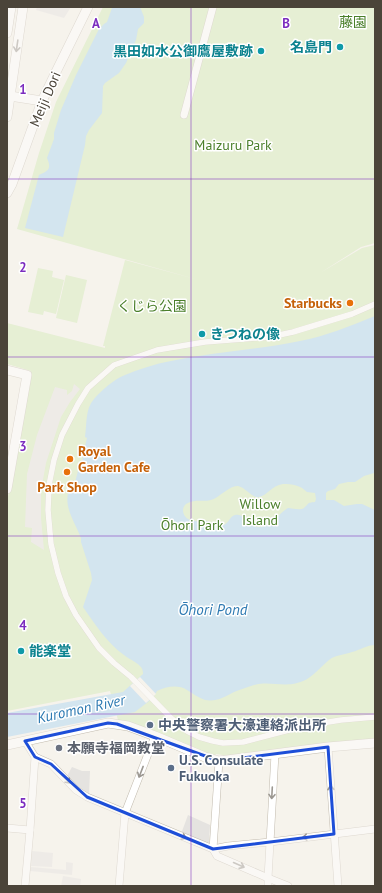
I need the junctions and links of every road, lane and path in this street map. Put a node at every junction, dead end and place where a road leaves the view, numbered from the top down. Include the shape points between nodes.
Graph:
1 (23, 7) edge
2 (88, 7) edge
3 (213, 7) edge
4 (9, 11) edge
5 (7, 33) edge
6 (10, 96) junction
7 (42, 102) junction
8 (184, 116) dead end
9 (7, 117) edge
10 (7, 193) edge
11 (375, 304) edge
12 (7, 370) edge
13 (7, 489) edge
14 (375, 717) edge
15 (155, 736) junction
16 (25, 741) junction
17 (375, 743) edge
18 (7, 745) edge
19 (328, 747) junction
20 (274, 754) junction
21 (34, 757) junction
22 (218, 761) junction
23 (125, 813) junction
24 (7, 828) edge
25 (30, 830) junction
26 (375, 830) edge
27 (334, 834) junction
28 (270, 842) junction
29 (213, 849) junction
30 (268, 882) edge
31 (25, 886) edge
32 (119, 886) edge
33 (288, 886) edge
34 (338, 886) edge

1 -> 6 street
2 - 7 street, Meiji Dori
3 - 8 street
4 - 5 street
6 - 7 street
6 - 9 street
7 - 10 street, Meiji Dori
11 - 14 street via 315,326 270,337 205,342 157,350 114,365 88,388 62,435 49,485 48,510 51,544 58,573 76,615 99,648 187,731 223,743 243,742 316,724
12 - 13 street via 27,375
15 - 16 street via 108,722
15 - 22 street
15 -> 23 street
16 - 18 street
16 - 21 street
17 - 19 street
19 - 20 street
27 -> 19 street
20 - 22 street
20 -> 28 street
21 -> 23 street via 51,764 76,790 87,797
21 - 25 street
22 - 29 street
23 -> 29 street
23 - 32 street
24 - 25 street
25 - 31 street
26 - 27 street
27 -> 28 street
27 - 34 street
28 - 29 street
28 - 30 street
29 -> 30 street via 217,856
30 - 33 street

